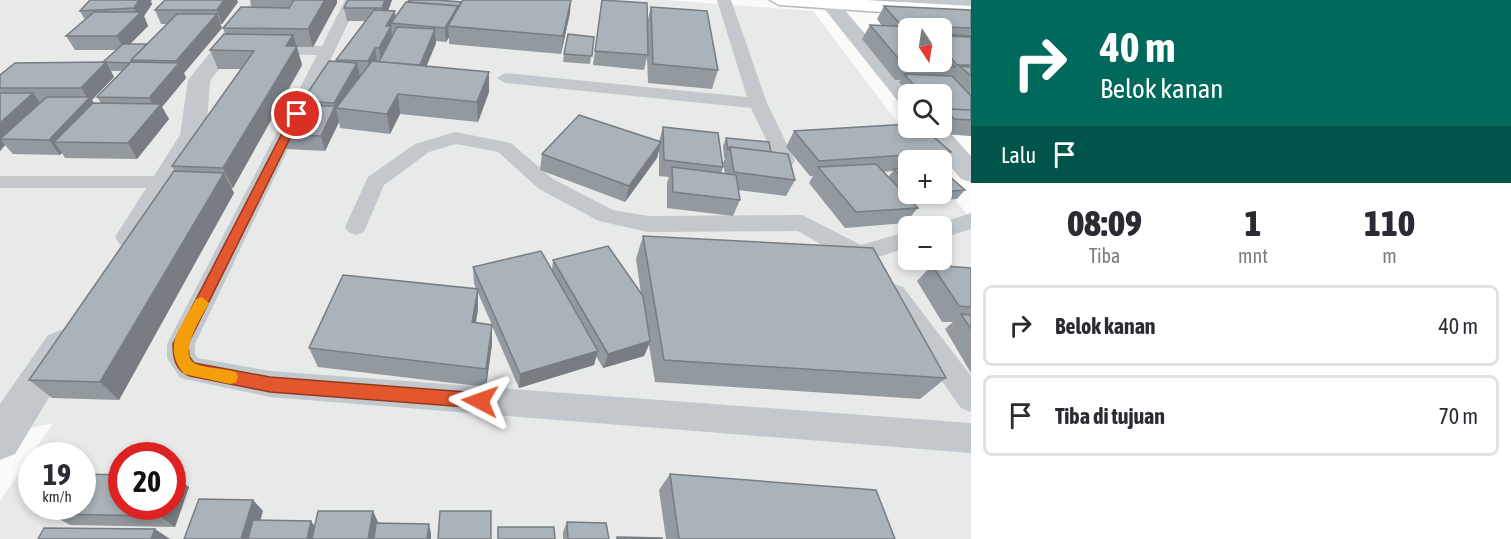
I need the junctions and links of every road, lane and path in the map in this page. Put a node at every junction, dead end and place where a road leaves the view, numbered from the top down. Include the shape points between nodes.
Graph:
1 (263, 0) edge
2 (352, 0) edge
3 (724, 0) edge
4 (779, 0) edge
5 (902, 0) edge
6 (829, 3) junction
7 (971, 4) edge
8 (971, 12) edge
9 (253, 48) edge
10 (328, 51) junction
11 (505, 78) dead end
12 (898, 87) edge
13 (758, 103) junction
14 (941, 138) edge
15 (785, 160) edge
16 (971, 173) edge
17 (0, 182) edge
18 (166, 182) junction
19 (971, 221) edge
20 (356, 227) dead end
21 (952, 227) edge
22 (898, 242) edge
23 (859, 254) junction
24 (115, 261) edge
25 (77, 321) edge
26 (971, 399) edge
27 (971, 438) edge
28 (0, 440) edge

1 - 18 street via 199,80 195,94 198,119 193,135
2 - 10 lane
3 - 13 lane
4 - 6 highway
5 - 7 lane
6 - 8 highway
6 - 12 street
9 - 10 lane
10 - 27 lane via 181,344 181,358 190,369 270,384
11 - 13 lane
13 - 15 lane
14 - 16 street
17 - 18 lane
18 - 24 street
19 - 21 lane
20 - 23 lane via 375,182 422,148 455,138 504,147 546,184 607,216 648,224 802,223
22 - 23 lane
23 - 26 lane via 876,270
25 - 28 street

